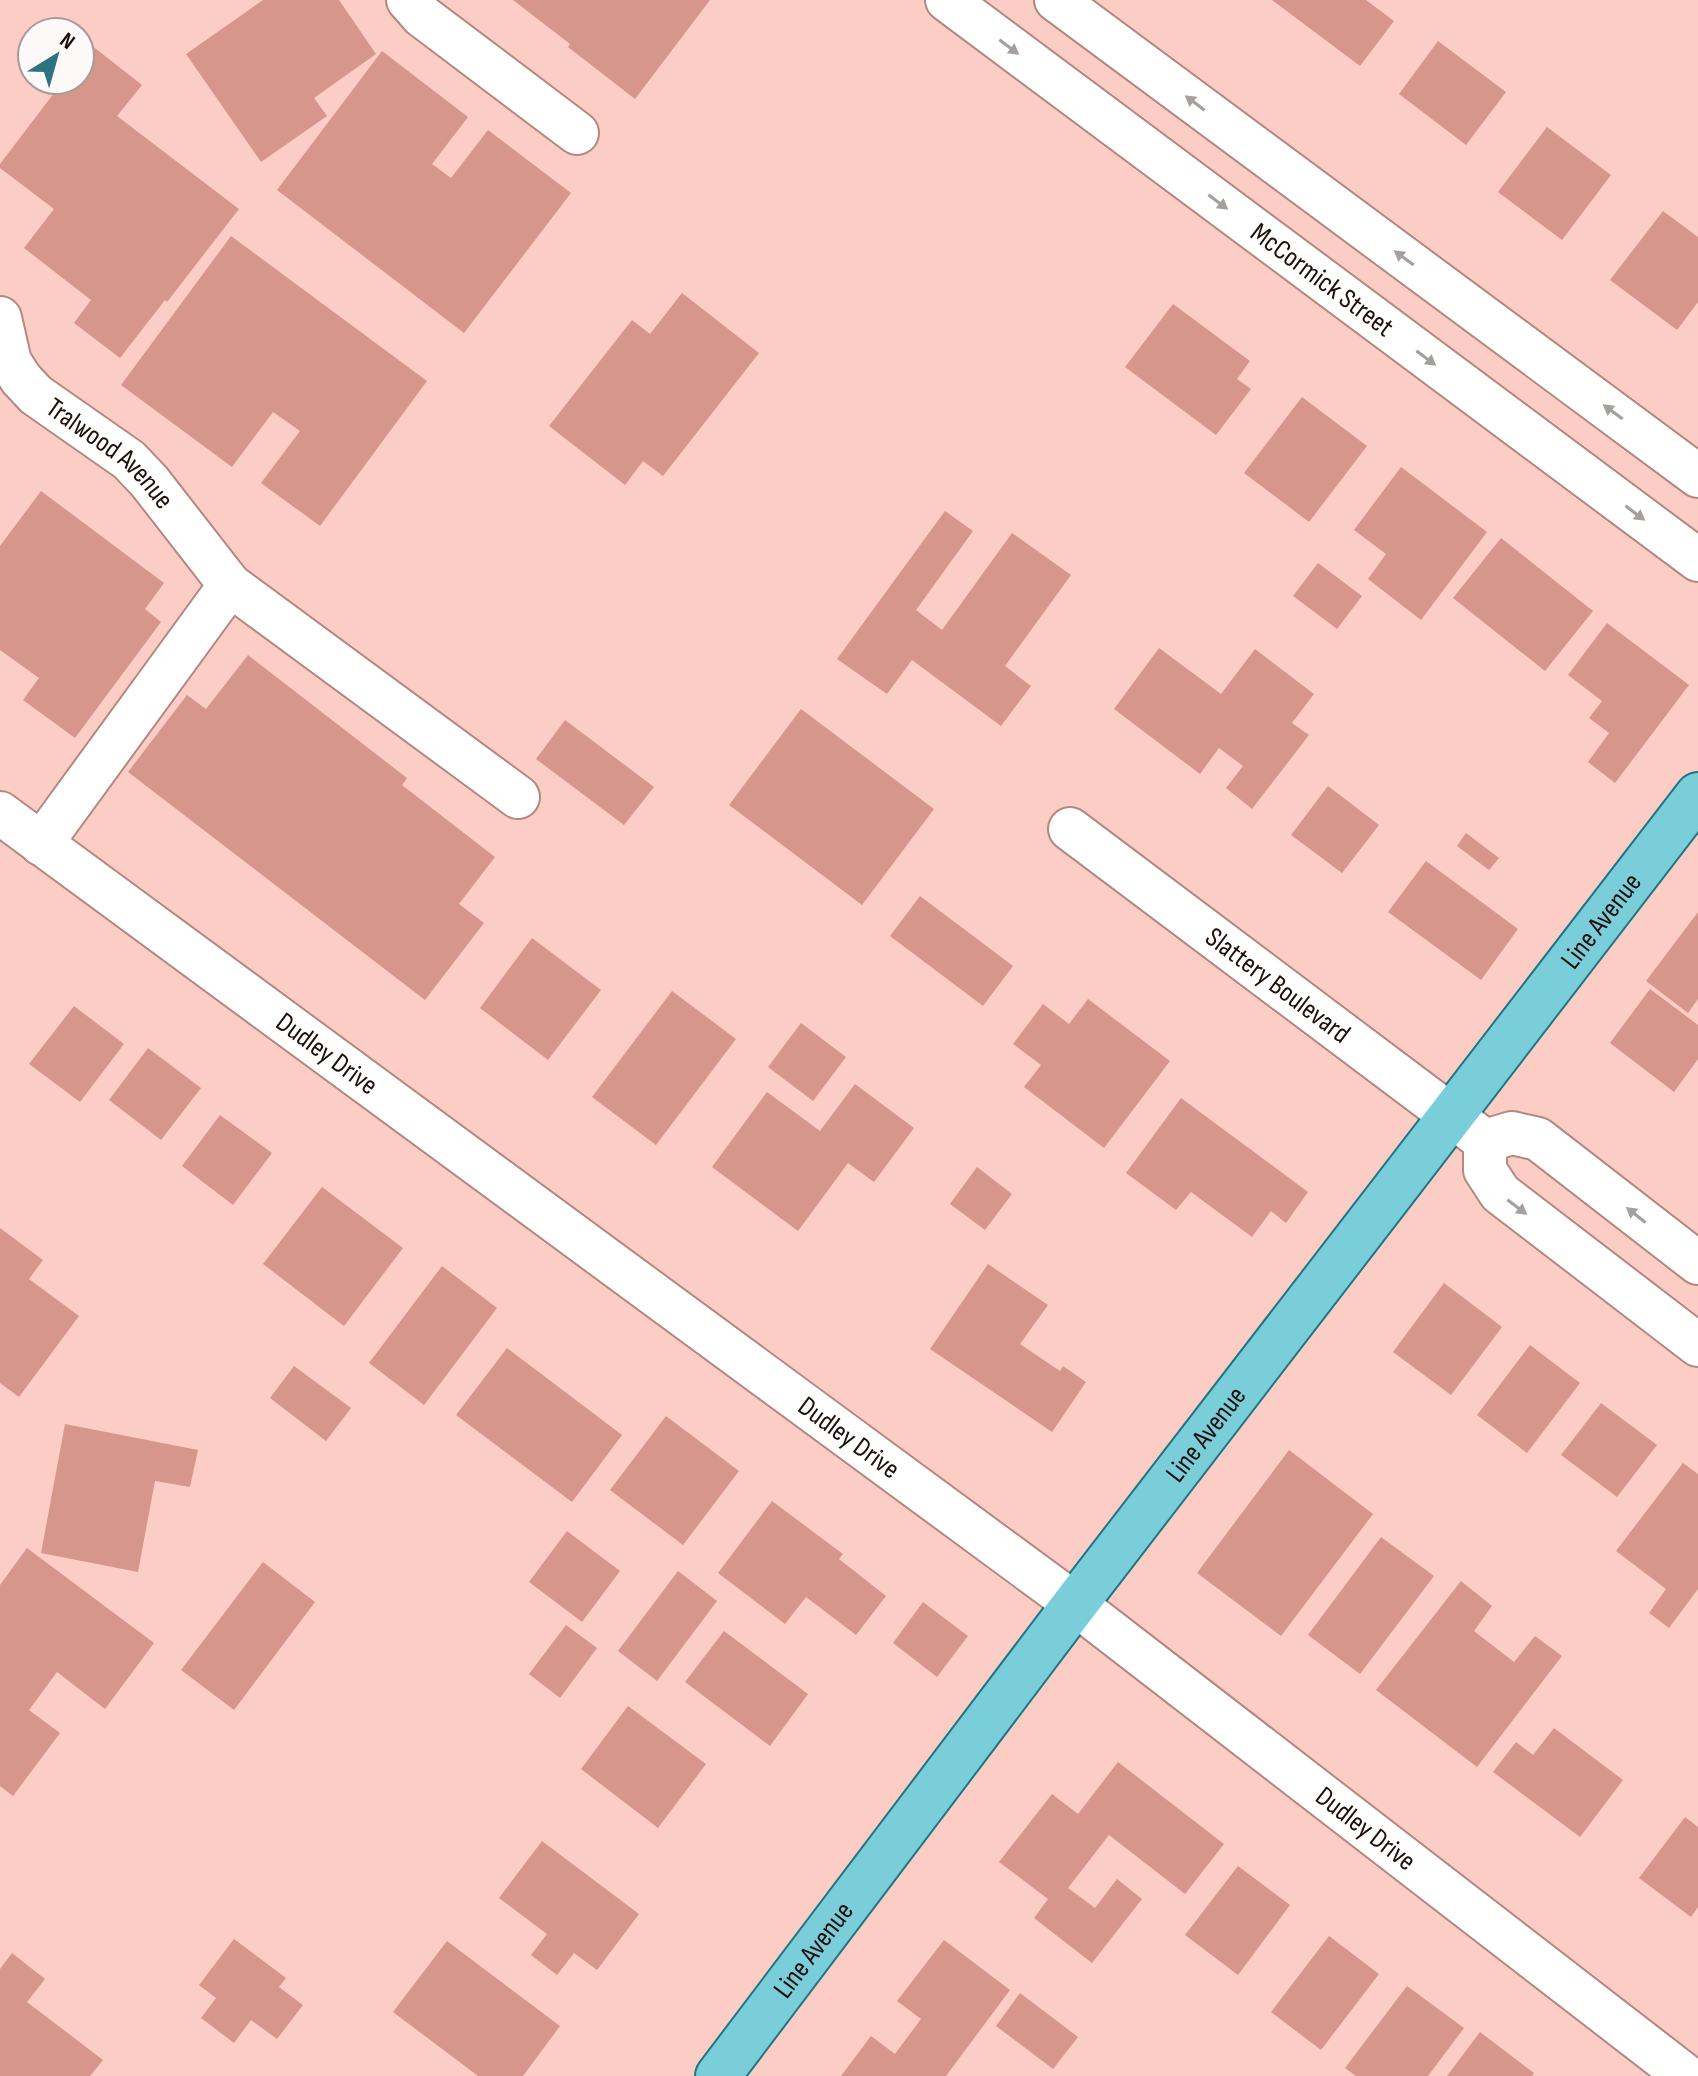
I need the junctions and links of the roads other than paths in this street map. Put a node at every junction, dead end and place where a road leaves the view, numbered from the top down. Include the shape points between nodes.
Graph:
1 (408, 0) edge
2 (947, 0) edge
3 (1056, 0) edge
4 (577, 133) dead end
5 (1369, 232) junction
6 (1329, 285) junction
7 (0, 318) edge
8 (1698, 476) edge
9 (1698, 560) edge
10 (230, 585) junction
11 (1698, 795) edge
12 (518, 797) dead end
13 (0, 813) edge
14 (1070, 829) dead end
15 (41, 844) junction
16 (1450, 1115) junction
17 (1485, 1141) junction
18 (1698, 1263) edge
19 (1698, 1345) edge
20 (1075, 1604) junction
21 (718, 2076) edge
22 (1686, 2076) edge

1 - 4 street
2 -> 6 street, McCormick Street
5 -> 3 street
5 - 6 street
8 -> 5 street
6 -> 9 street, McCormick Street
7 - 10 street, Tralwood Avenue via 10,362 21,379 129,460
10 - 12 street, Tralwood Avenue
10 - 15 street
11 - 16 main road, Line Avenue
13 - 15 street, Dudley Drive
14 - 16 street, Slattery Boulevard
15 - 20 street, Dudley Drive
16 - 17 street, Slattery Boulevard
16 - 20 main road, Line Avenue
18 -> 17 street via 1538,1139 1512,1133
17 -> 19 street via 1485,1170 1500,1193
20 - 21 main road, Line Avenue
20 - 22 street, Dudley Drive

